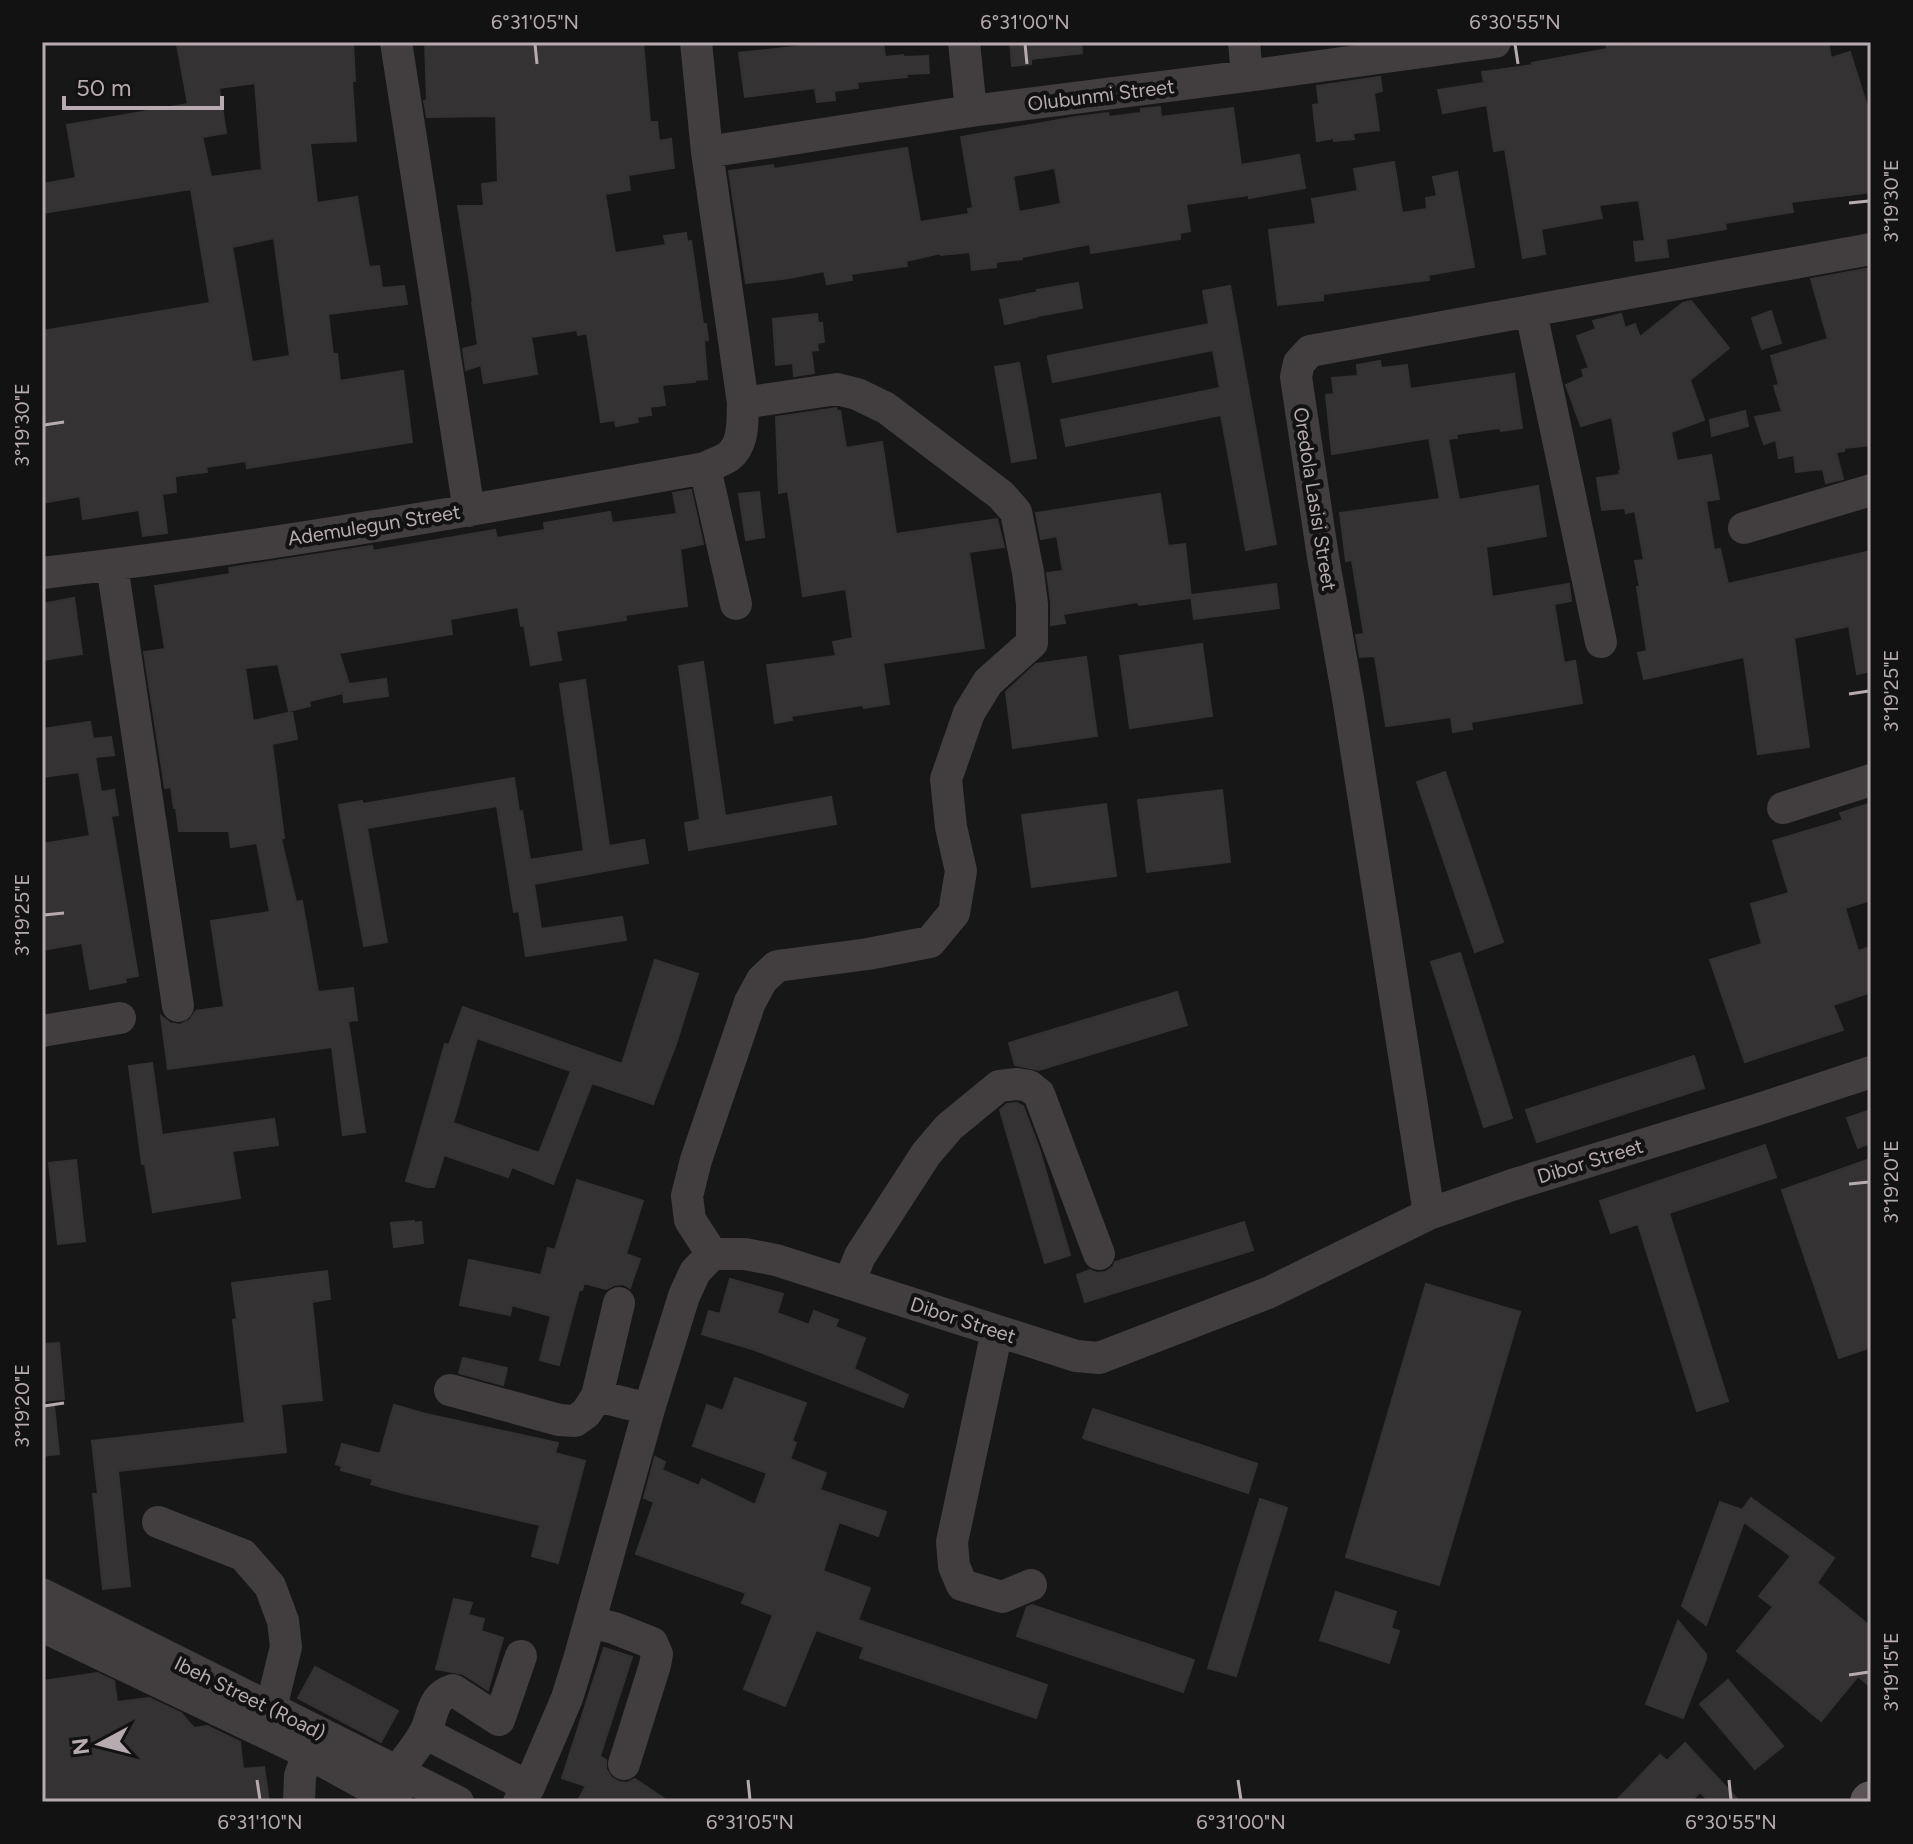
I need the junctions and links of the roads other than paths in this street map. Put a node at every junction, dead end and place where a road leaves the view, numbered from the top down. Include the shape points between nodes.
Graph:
1 (396, 42) edge
2 (696, 42) edge
3 (964, 42) edge
4 (1244, 42) edge
5 (1495, 42) edge
6 (1247, 76) junction
7 (971, 111) junction
8 (707, 152) junction
9 (1871, 249) edge
10 (1531, 312) junction
11 (743, 403) junction
12 (705, 468) junction
13 (1871, 490) edge
14 (469, 511) junction
15 (1744, 528) dead end
16 (112, 565) junction
17 (42, 573) edge
18 (736, 604) dead end
19 (1601, 642) dead end
20 (1871, 780) edge
21 (1783, 808) dead end
22 (178, 1006) dead end
23 (120, 1018) dead end
24 (42, 1031) edge
25 (1871, 1072) edge
26 (1429, 1214) junction
27 (712, 1254) junction
28 (1099, 1254) dead end
29 (849, 1283) junction
30 (619, 1303) dead end
31 (997, 1331) junction
32 (450, 1390) dead end
33 (597, 1396) junction
34 (649, 1409) junction
35 (158, 1522) dead end
36 (1031, 1585) dead end
37 (42, 1594) edge
38 (590, 1622) junction
39 (42, 1626) edge
40 (521, 1656) dead end
41 (271, 1708) junction
42 (425, 1733) junction
43 (308, 1753) junction
44 (624, 1764) dead end
45 (397, 1786) edge
46 (524, 1794) edge
47 (299, 1802) edge
48 (458, 1802) edge

1 - 14 street
2 - 8 street
3 - 7 street
4 - 6 street
5 - 6 street, Olubunmi Street
6 - 7 street, Olubunmi Street
7 - 8 street, Olubunmi Street
8 - 11 street
9 - 10 street, Oredola Lasisi Street
10 - 19 street
10 - 26 street, Oredola Lasisi Street via 1310,351 1296,377
11 - 12 street via 738,446
11 - 27 street via 837,389 857,394 886,408 1001,495 1016,512 1031,593 1032,643 988,682 969,713 946,779 961,871 954,913 930,942 777,966 750,1002 687,1196 690,1220
12 - 14 street, Ademulegun Street
12 - 18 street
13 - 15 street
14 - 16 street, Ademulegun Street
16 - 17 street, Ademulegun Street
16 - 22 street
20 - 21 street
23 - 24 street
25 - 26 street, Dibor Street
26 - 31 street, Dibor Street via 1268,1293 1099,1358
27 - 29 street, Dibor Street via 776,1260
27 - 34 street via 695,1272 684,1296
28 - 29 street via 1039,1094 1029,1086 999,1086 949,1127 926,1154 860,1256
29 - 31 street, Dibor Street
30 - 33 street
31 - 36 street via 952,1542 954,1566 962,1585 1002,1597
32 - 33 street via 575,1421
33 - 34 street
34 - 38 street
35 - 41 street via 243,1555 270,1586 286,1647
37 - 41 street, Ibeh Street (Road)
38 - 44 street via 652,1643 657,1654
38 - 46 street via 567,1698
39 - 43 street, Ibeh Street (Road)
40 - 42 street via 507,1724 453,1690 436,1702
41 - 45 street, Ibeh Street (Road)
42 - 45 street
42 - 46 street
43 - 45 street, Ibeh Street (Road)
43 - 47 street
45 - 48 street, Ibeh Street (Road)

